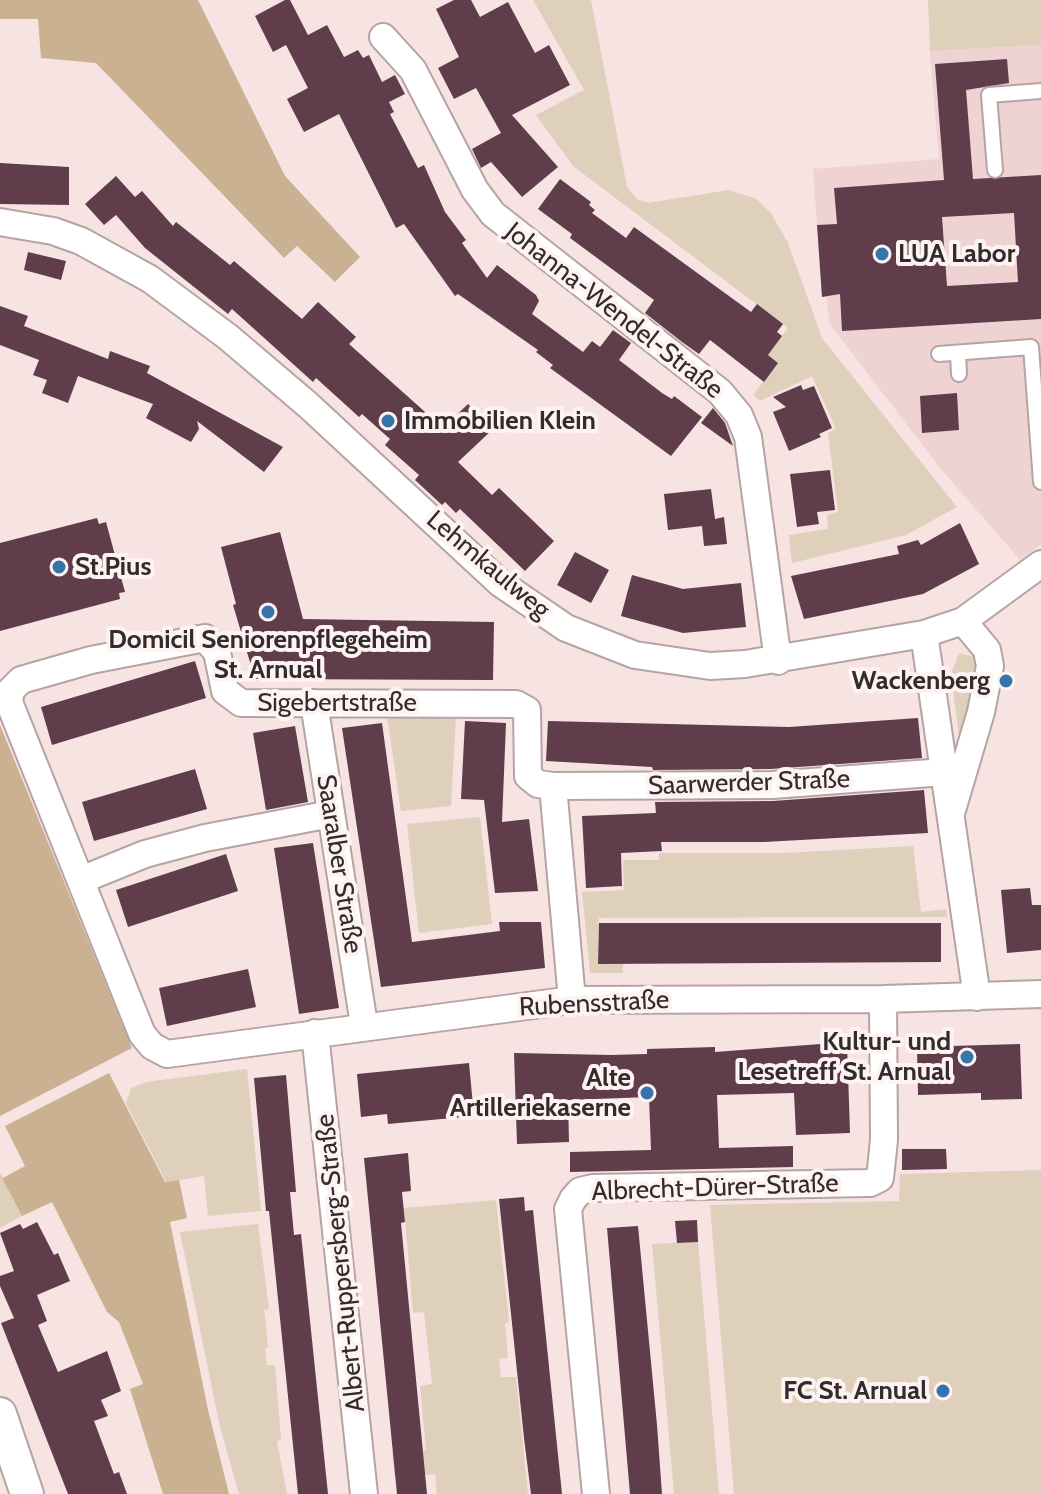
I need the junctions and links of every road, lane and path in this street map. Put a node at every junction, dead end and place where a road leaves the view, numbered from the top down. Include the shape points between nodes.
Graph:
1 (383, 37) dead end
2 (1041, 91) edge
3 (995, 170) dead end
4 (0, 222) edge
5 (958, 353) junction
6 (939, 354) dead end
7 (959, 374) dead end
8 (1041, 482) edge
9 (1041, 564) edge
10 (963, 621) junction
11 (924, 634) junction
12 (778, 661) junction
13 (314, 703) junction
14 (944, 772) junction
15 (553, 786) junction
16 (950, 813) junction
17 (331, 814) junction
18 (81, 880) junction
19 (1041, 994) edge
20 (977, 997) junction
21 (883, 999) junction
22 (572, 1000) junction
23 (364, 1025) junction
24 (315, 1033) junction
25 (152, 1046) joint
26 (0, 1414) edge
27 (27, 1494) edge
28 (364, 1494) edge
29 (596, 1494) edge

1 - 12 street, Johanna-Wendel-Straße via 413,70 475,190 493,214 720,392 739,415 748,437
2 - 3 lane via 989,95
4 - 12 street, Lehmkaulweg via 81,241 150,279 308,405 500,583 566,628 635,655 669,662 710,666
5 - 6 lane
5 - 7 lane
5 - 8 lane via 1031,347
9 - 10 street, Lehmkaulweg
10 - 11 street, Lehmkaulweg
10 - 16 street via 987,650 990,666
11 - 12 street, Lehmkaulweg
11 - 14 street
13 - 15 street, Sigebertstraße via 516,704 527,710 528,776
13 - 17 street, Saaralber Straße
13 - 18 street, Sigebertstraße via 232,700 217,652 205,638 21,680 9,702
14 - 15 street, Saarwerder Straße via 772,785
14 - 16 street
15 - 22 street
16 - 20 street
17 - 18 street via 205,838 145,854
17 - 23 street, Saaralber Straße
18 - 25 street, Sigebertstraße via 142,1034
19 - 20 street, Rubensstraße
20 - 21 street, Rubensstraße
21 - 22 street, Rubensstraße
21 - 29 street, Albrecht-Dürer-Straße via 880,1178 870,1183 593,1188 580,1191 568,1209
22 - 23 street, Rubensstraße
23 - 24 street, Rubensstraße
24 - 25 street, Rubensstraße via 167,1054
24 - 28 street, Albert-Ruppersberg-Straße
26 - 27 street

